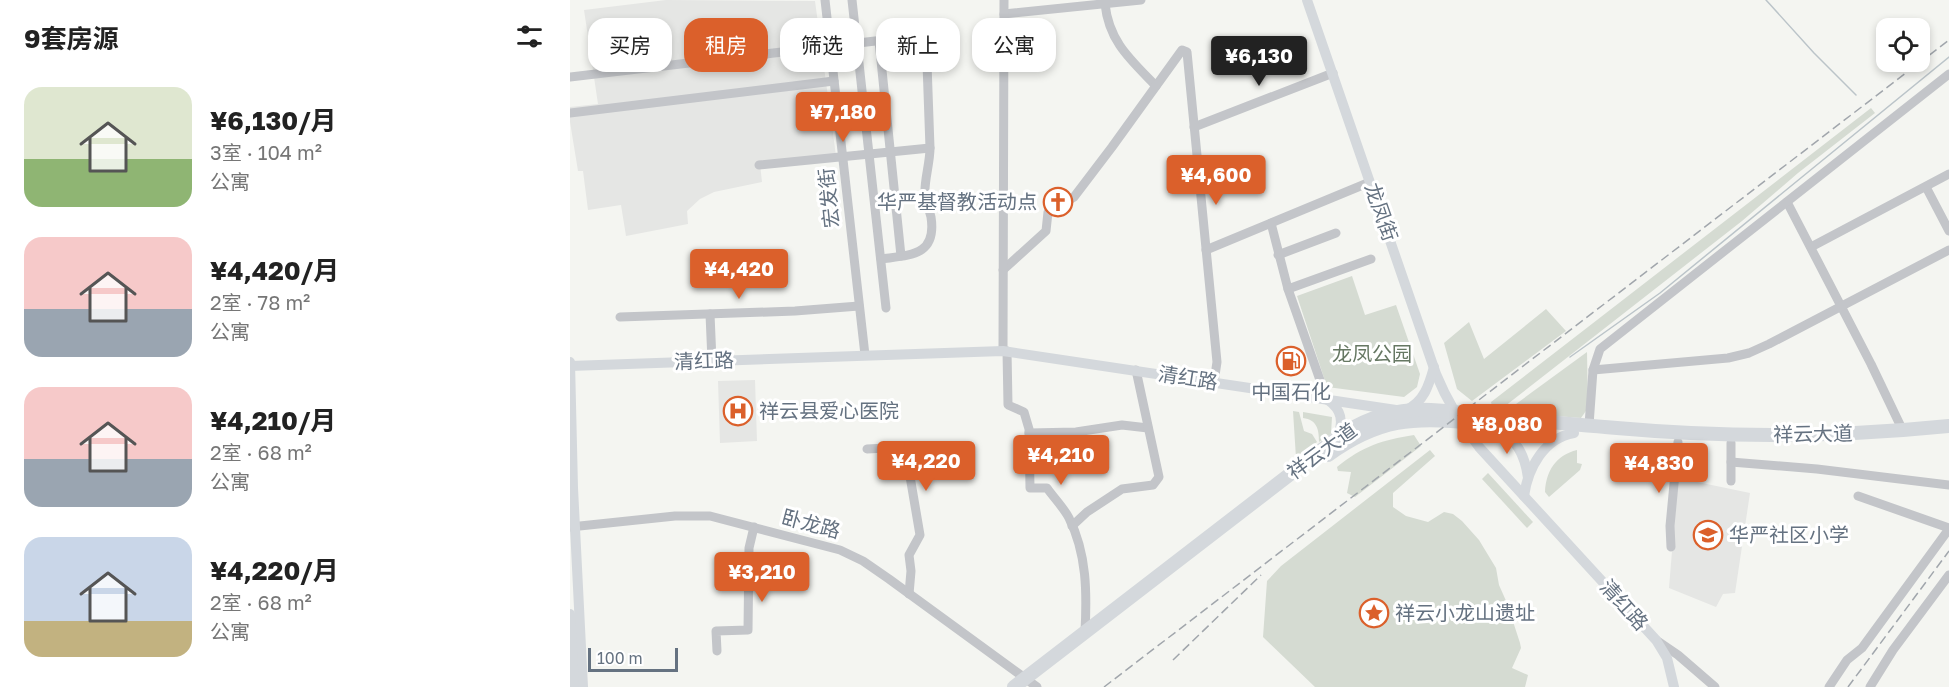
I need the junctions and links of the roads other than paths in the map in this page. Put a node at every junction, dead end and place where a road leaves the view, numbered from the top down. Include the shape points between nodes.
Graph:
1 (825, 0) edge
2 (852, 0) edge
3 (1005, 0) edge
4 (1142, 0) edge
5 (1308, 0) edge
6 (1105, 4) junction
7 (1004, 14) junction
8 (827, 18) edge
9 (854, 18) edge
10 (780, 52) edge
11 (833, 72) edge
12 (859, 72) edge
13 (882, 72) edge
14 (927, 72) edge
15 (1333, 73) junction
16 (1949, 74) edge
17 (570, 77) edge
18 (834, 81) junction
19 (1156, 86) junction
20 (570, 112) edge
21 (1194, 127) junction
22 (930, 148) junction
23 (891, 152) junction
24 (869, 154) junction
25 (843, 156) junction
26 (759, 165) dead end
27 (1949, 174) edge
28 (1370, 182) junction
29 (1926, 187) junction
30 (1787, 202) junction
31 (1271, 223) junction
32 (1949, 231) edge
33 (1336, 233) dead end
34 (1811, 247) junction
35 (1206, 250) junction
36 (1949, 250) edge
37 (1278, 255) junction
38 (902, 256) junction
39 (881, 259) junction
40 (1371, 259) dead end
41 (1003, 270) junction
42 (1288, 289) junction
43 (860, 306) junction
44 (1842, 306) junction
45 (886, 308) dead end
46 (710, 314) junction
47 (620, 317) dead end
48 (1005, 351) junction
49 (865, 355) junction
50 (712, 361) junction
51 (570, 365) edge
52 (1434, 367) junction
53 (1136, 370) junction
54 (1593, 370) junction
55 (1214, 382) junction
56 (1327, 400) junction
57 (1401, 411) junction
58 (1456, 416) junction
59 (1589, 425) junction
60 (1495, 426) junction
61 (1949, 426) edge
62 (1148, 428) junction
63 (1574, 433) junction
64 (1029, 434) junction
65 (1903, 435) junction
66 (1949, 435) edge
67 (1337, 438) junction
68 (1678, 442) junction
69 (1731, 443) junction
70 (867, 449) dead end
71 (1731, 462) junction
72 (1528, 478) junction
73 (1731, 481) dead end
74 (1949, 485) edge
75 (1858, 495) dead end
76 (1524, 496) junction
77 (573, 526) edge
78 (1072, 526) junction
79 (754, 527) junction
80 (1949, 528) edge
81 (1671, 547) dead end
82 (1949, 575) edge
83 (909, 594) junction
84 (570, 614) edge
85 (1085, 632) junction
86 (1656, 640) junction
87 (571, 647) edge
88 (717, 651) dead end
89 (1031, 684) edge
90 (574, 687) edge
91 (583, 687) edge
92 (1014, 687) edge
93 (1674, 687) edge
94 (1715, 687) edge
95 (1829, 687) edge
96 (1870, 687) edge

1 - 8 street, 宏发街
2 - 9 street
3 - 7 street
4 - 6 street
5 - 15 main road, 龙凤街
6 - 7 street
6 - 19 street via 1111,31 1122,51
7 - 41 street
10 - 17 street
11 - 18 street, 宏发街
12 - 24 street
13 - 23 street
14 - 22 street
15 - 21 street
15 - 28 main road, 龙凤街
16 - 30 street
18 - 20 street
18 - 25 street, 宏发街
19 - 21 street via 1182,50 1187,52
19 - 41 street via 1074,197 1048,212 1046,231
21 - 35 street
22 - 23 street
22 - 38 street via 925,189 931,236 918,253
23 - 24 street
23 - 38 street
24 - 25 street
24 - 39 street
25 - 26 street
25 - 43 street, 宏发街
27 - 29 street
28 - 31 street
28 - 52 main road, 龙凤街
29 - 32 street
29 - 34 street
30 - 34 street
30 - 54 street via 1600,349
31 - 35 street
31 - 37 street
33 - 37 street
34 - 44 street
35 - 55 street via 1217,363
36 - 44 street
37 - 42 street
38 - 39 street
39 - 45 street
40 - 42 street
41 - 48 street
42 - 56 street
43 - 46 street
43 - 49 street, 宏发街
44 - 54 street via 1749,352 1728,358
44 - 65 street
46 - 47 street
46 - 50 street
48 - 49 main road, 清红路
48 - 53 main road, 清红路
48 - 64 street via 1008,405 1024,412
49 - 50 main road, 清红路
50 - 51 main road, 清红路
51 - 77 main road
52 - 57 main road via 1422,397
52 - 58 main road, 龙凤街
53 - 55 main road, 清红路
53 - 62 street
54 - 59 street
55 - 56 main road, 清红路
56 - 57 main road, 清红路
56 - 67 main road via 1337,407 1341,417
57 - 58 highway, 祥云大道 via 1433,410
57 - 67 highway, 祥云大道 via 1361,423
58 - 59 highway, 祥云大道
58 - 60 highway, 祥云大道
58 - 76 main road, 清红路
58 - 89 highway, 祥云大道 via 1380,426 1354,438
59 - 65 highway, 祥云大道 via 1677,433
60 - 63 highway, 祥云大道
60 - 72 main road via 1518,445
61 - 65 highway, 祥云大道
62 - 64 street via 1122,426
62 - 78 street via 1159,477 1156,483 1122,489
63 - 68 highway, 祥云大道
63 - 72 main road via 1559,437 1548,446
64 - 78 street via 1030,488 1047,488
65 - 66 highway, 祥云大道
65 - 69 highway, 祥云大道 via 1839,444
67 - 85 highway, 祥云大道
68 - 69 highway, 祥云大道
68 - 81 street
69 - 71 street
70 - 83 street via 905,447 920,535 909,555
71 - 73 street
71 - 74 street
72 - 76 main road
75 - 80 street
76 - 86 main road, 清红路
77 - 79 street, 卧龙路 via 695,515
77 - 91 main road
78 - 85 street via 1086,580
79 - 83 street, 卧龙路 via 840,550 863,561
79 - 88 street via 749,548 748,630 716,631
80 - 95 street
82 - 96 street
83 - 89 street, 卧龙路
84 - 87 main road
85 - 89 highway, 祥云大道
86 - 93 main road, 清红路 via 1667,658
86 - 94 street
87 - 90 main road
89 - 92 highway, 祥云大道

